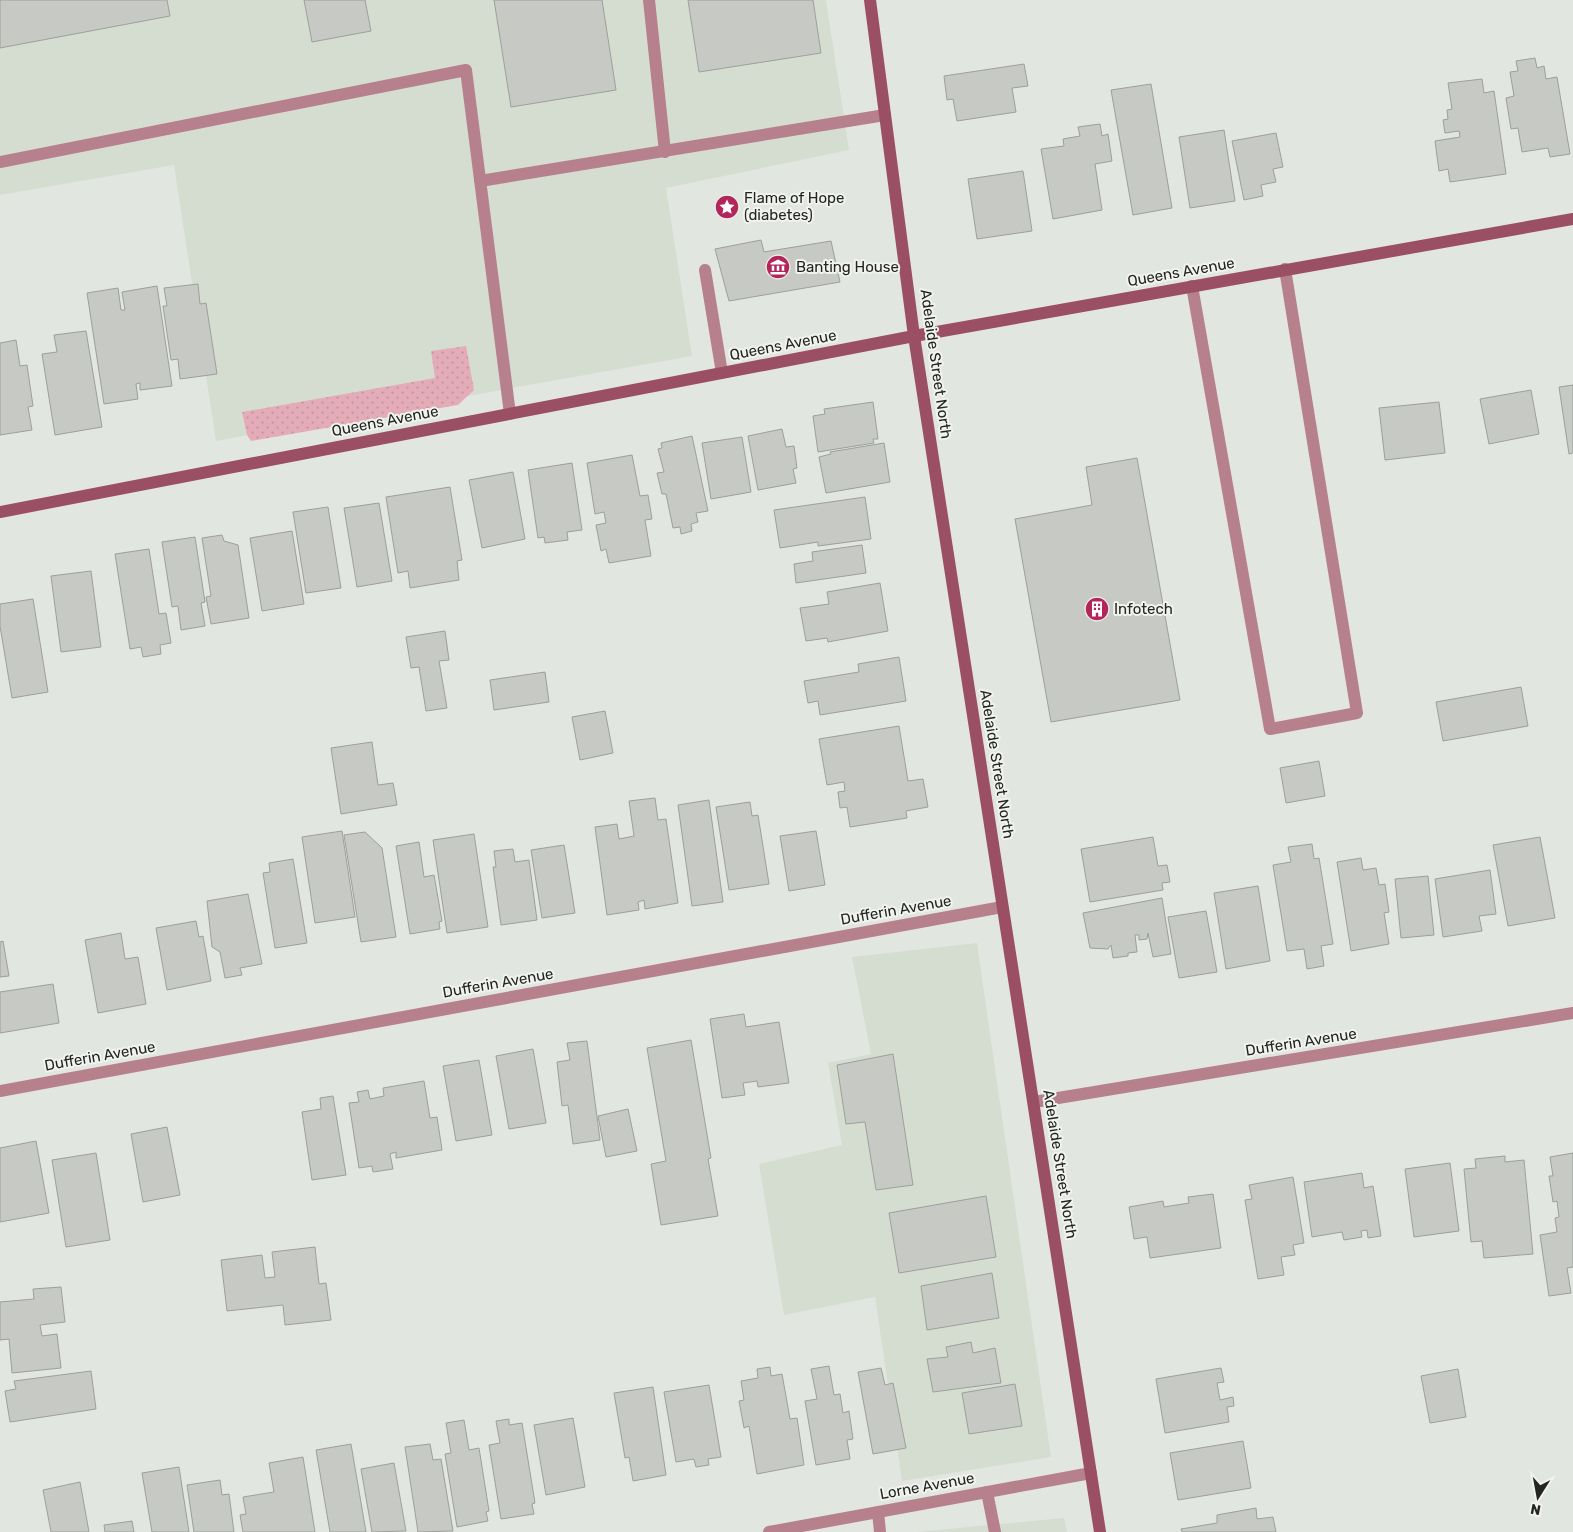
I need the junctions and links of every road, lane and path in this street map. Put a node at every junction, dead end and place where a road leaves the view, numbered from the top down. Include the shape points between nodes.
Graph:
1 (649, 0) edge
2 (870, 0) edge
3 (885, 116) junction
4 (665, 152) junction
5 (0, 162) edge
6 (480, 181) junction
7 (1573, 218) edge
8 (1286, 269) junction
9 (705, 270) dead end
10 (1192, 286) junction
11 (914, 336) junction
12 (722, 373) junction
13 (510, 414) junction
14 (0, 512) edge
15 (1002, 907) junction
16 (1573, 1013) edge
17 (0, 1091) edge
18 (1034, 1102) junction
19 (1091, 1473) junction
20 (987, 1492) junction
21 (878, 1512) junction
22 (769, 1532) edge
23 (880, 1532) edge
24 (995, 1532) edge
25 (1100, 1532) edge

1 - 4 street
2 - 3 main road, Adelaide Street North
3 - 4 street
3 - 11 main road, Adelaide Street North
4 - 6 street
5 - 6 street via 466,70
6 - 13 street
7 - 8 main road, Queens Avenue
8 - 10 main road, Queens Avenue
8 - 10 street via 1357,713 1270,729
9 - 12 street
10 - 11 main road, Queens Avenue
11 - 12 main road, Queens Avenue
11 - 15 main road, Adelaide Street North
12 - 13 main road, Queens Avenue
13 - 14 main road, Queens Avenue
15 - 17 street, Dufferin Avenue
15 - 18 main road, Adelaide Street North
16 - 18 street, Dufferin Avenue
18 - 19 main road, Adelaide Street North
19 - 20 street, Lorne Avenue
19 - 25 main road, Adelaide Street North
20 - 21 street, Lorne Avenue
20 - 24 street
21 - 22 street, Lorne Avenue
21 - 23 street

